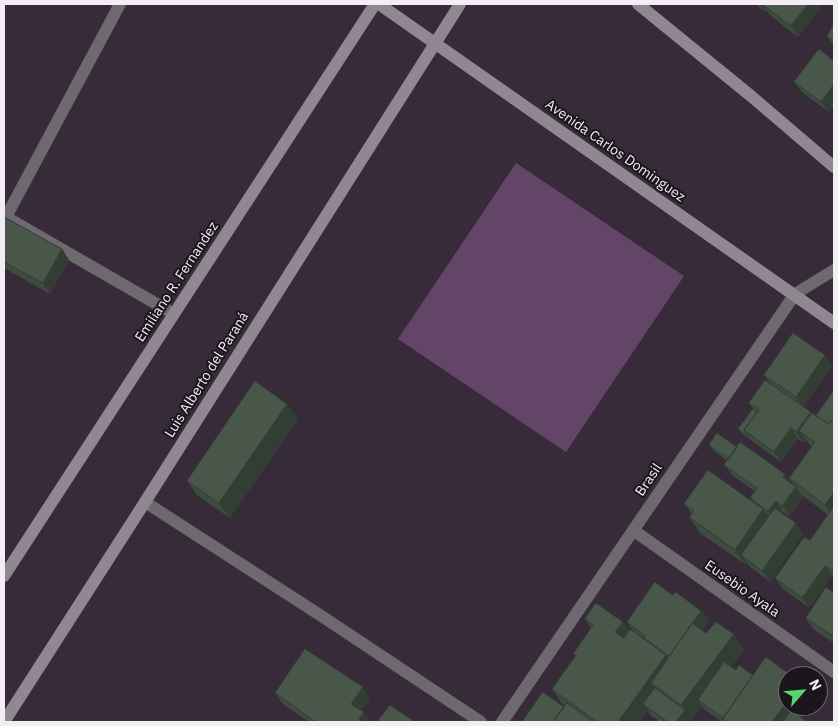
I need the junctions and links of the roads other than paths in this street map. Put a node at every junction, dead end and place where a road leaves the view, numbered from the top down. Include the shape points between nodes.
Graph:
1 (120, 4) edge
2 (377, 4) edge
3 (460, 4) edge
4 (638, 4) edge
5 (435, 43) junction
6 (834, 167) edge
7 (5, 217) edge
8 (834, 270) edge
9 (795, 294) junction
10 (174, 314) junction
11 (834, 322) edge
12 (145, 502) junction
13 (633, 530) junction
14 (4, 576) edge
15 (834, 672) edge
16 (4, 722) edge
17 (481, 722) edge
18 (502, 722) edge

1 - 7 street
2 - 5 main road, Avenida Carlos Dominguez
2 - 10 main road, Emiliano R. Fernandez
3 - 5 main road, Luis Alberto del Paraná
4 - 6 main road
5 - 9 main road, Avenida Carlos Dominguez
5 - 12 main road, Luis Alberto del Paraná
7 - 10 street
8 - 9 street, Brasil
9 - 11 main road, Avenida Carlos Dominguez
9 - 13 street, Brasil
10 - 14 main road, Emiliano R. Fernandez
12 - 16 main road, Luis Alberto del Paraná
12 - 17 street
13 - 15 street, Eusebio Ayala
13 - 18 street, Brasil

